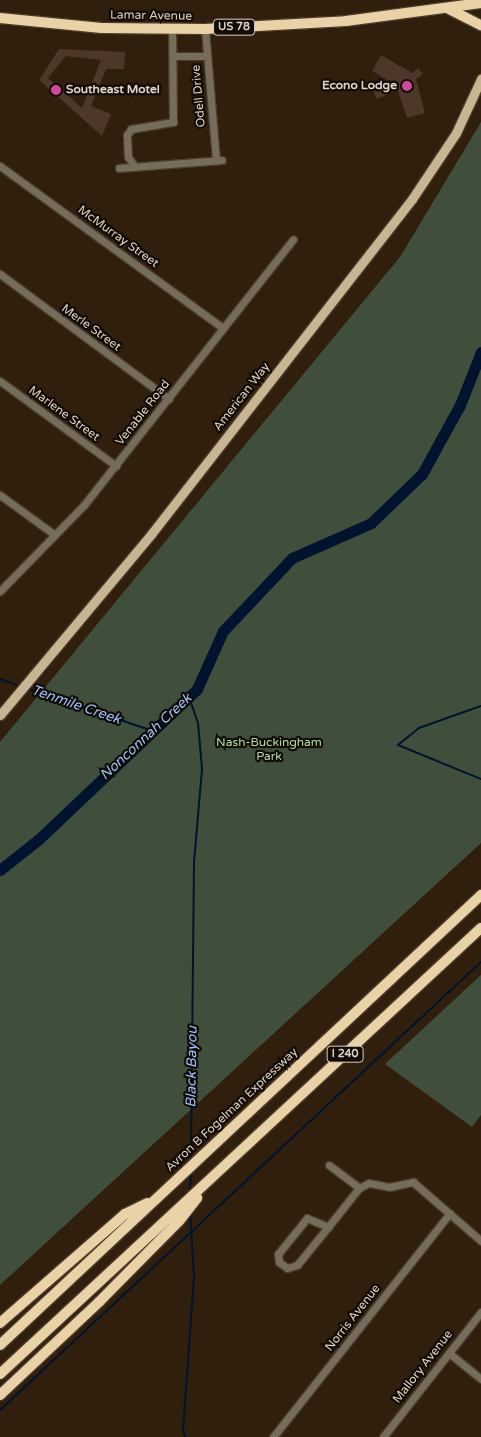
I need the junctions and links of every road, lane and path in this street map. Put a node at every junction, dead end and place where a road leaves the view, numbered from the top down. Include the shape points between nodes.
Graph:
1 (464, 0) edge
2 (481, 3) edge
3 (449, 7) junction
4 (0, 18) edge
5 (481, 25) edge
6 (172, 29) junction
7 (205, 29) junction
8 (173, 56) junction
9 (207, 56) junction
10 (481, 79) edge
11 (0, 166) edge
12 (135, 167) junction
13 (119, 168) dead end
14 (293, 239) dead end
15 (0, 274) edge
16 (222, 327) junction
17 (0, 381) edge
18 (169, 399) junction
19 (116, 466) junction
20 (0, 495) edge
21 (55, 535) junction
22 (0, 592) edge
23 (0, 715) edge
24 (481, 895) edge
25 (481, 928) edge
26 (329, 1165) dead end
27 (209, 1180) junction
28 (359, 1188) junction
29 (154, 1201) junction
30 (450, 1213) junction
31 (328, 1227) junction
32 (480, 1237) edge
33 (481, 1312) edge
34 (0, 1323) edge
35 (0, 1345) edge
36 (449, 1354) junction
37 (0, 1374) edge
38 (481, 1379) edge
39 (0, 1395) edge
40 (273, 1437) edge
41 (383, 1437) edge

1 - 3 highway
2 - 3 highway, Lamar Avenue / US 78
3 - 5 highway
3 - 7 highway, Lamar Avenue / US 78 via 346,21
4 - 6 highway, Lamar Avenue / US 78
6 - 7 highway, Lamar Avenue / US 78
6 - 8 street
7 - 9 street, Odell Drive
8 - 9 street
8 - 12 street via 173,122 131,130 127,135 128,157
9 - 12 street, Odell Drive via 219,160
10 - 23 main road, American Way via 451,141 412,199 152,533
11 - 16 street, McMurray Street
12 - 13 street
14 - 16 street, Venable Road
15 - 18 street, Merle Street
16 - 18 street, Venable Road
17 - 19 street, Marlene Street
18 - 19 street, Venable Road
19 - 21 street, Venable Road
20 - 21 street
21 - 22 street, Venable Road
24 - 29 highway, Avron B Fogelman Expressway / I 240
25 - 27 highway, I 240
26 - 28 street
27 - 37 highway, I 240
27 - 39 highway via 166,1234
28 - 30 street via 369,1184 396,1187 408,1181
28 - 31 street
29 - 34 highway via 125,1214
29 - 35 highway, Avron B Fogelman Expressway / I 240
30 - 32 street
30 - 40 street, Norris Avenue
31 - 31 street via 314,1218 304,1220 278,1254 279,1262 287,1268 297,1265
33 - 36 street, Mallory Avenue
36 - 38 street
36 - 41 street, Mallory Avenue

